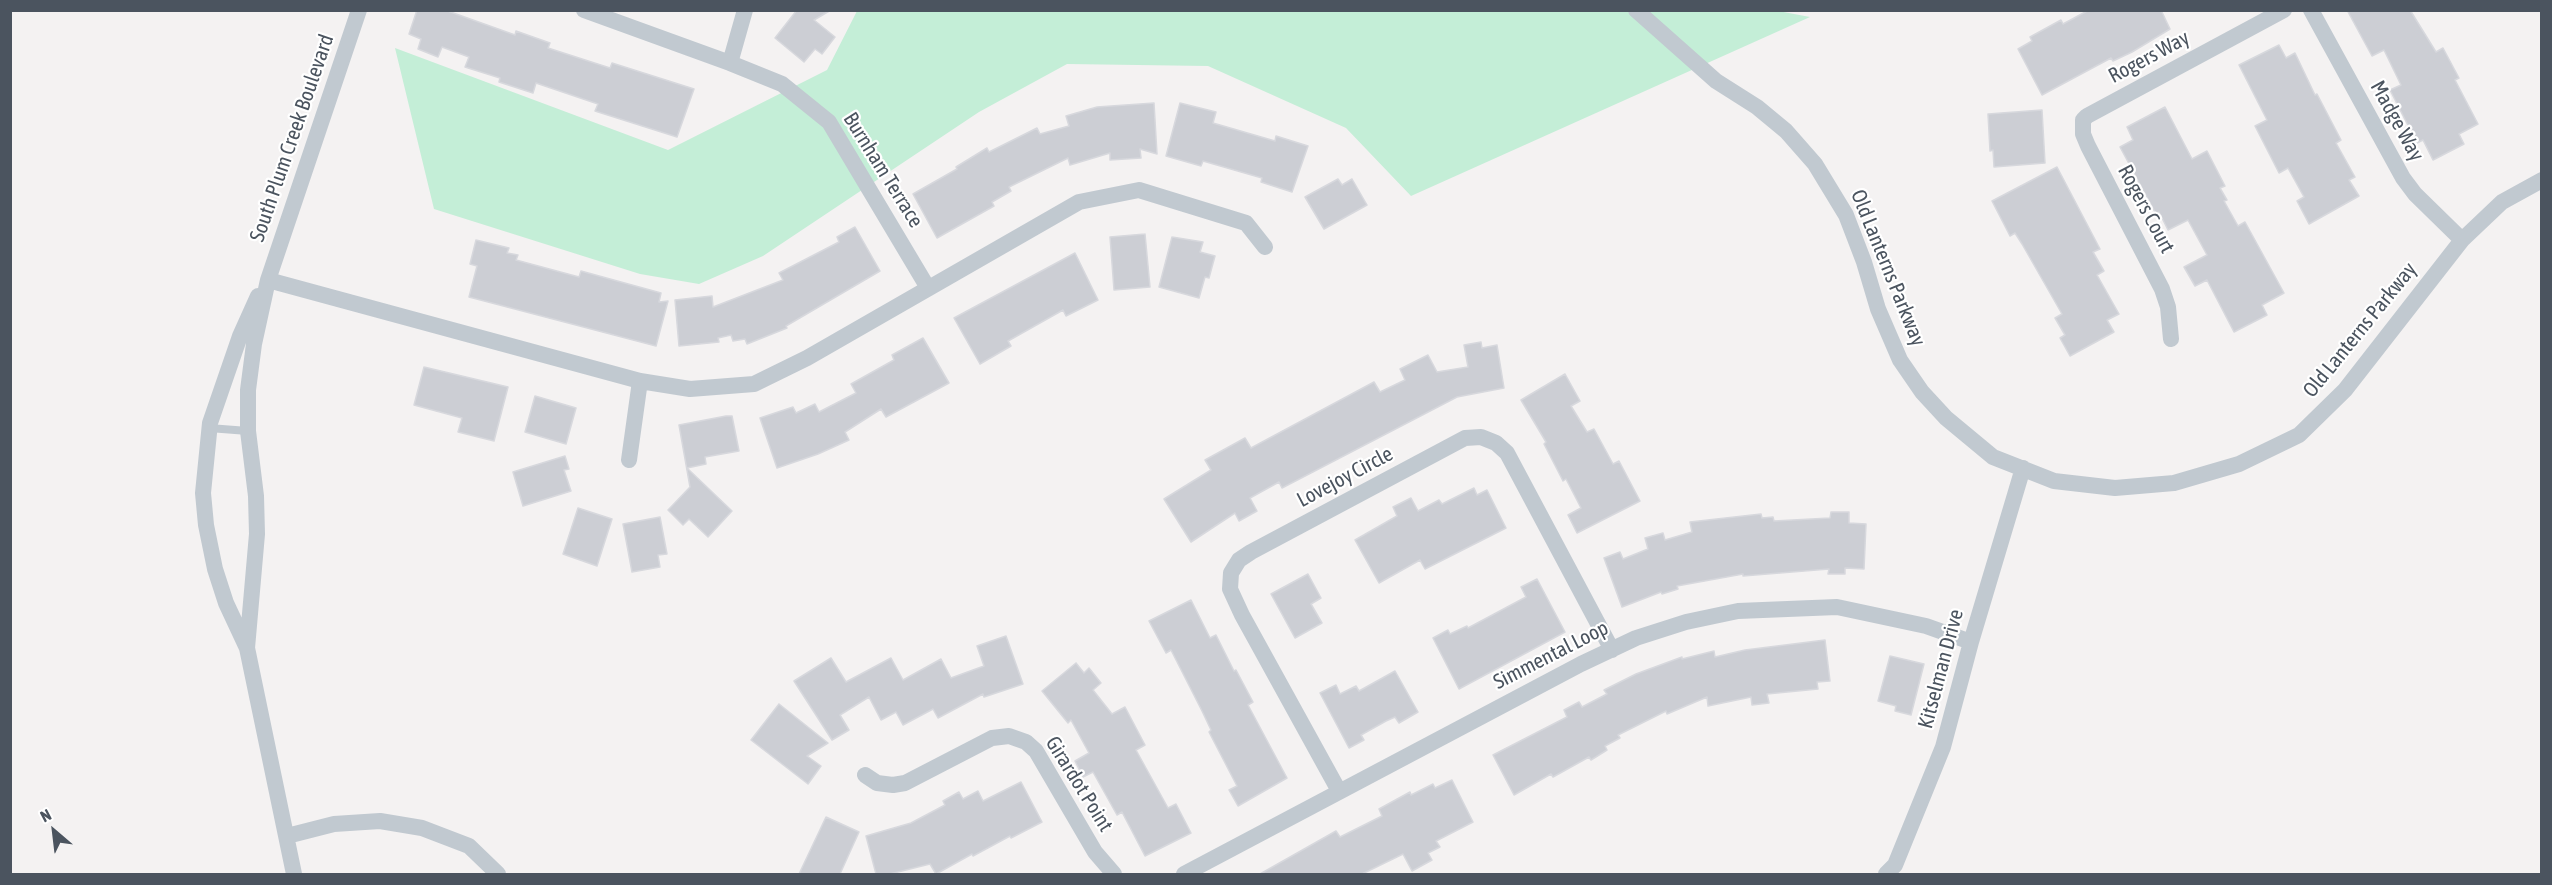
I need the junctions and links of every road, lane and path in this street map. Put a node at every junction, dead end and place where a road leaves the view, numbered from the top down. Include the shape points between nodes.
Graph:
1 (358, 10) edge
2 (584, 10) edge
3 (744, 10) edge
4 (1636, 10) edge
5 (2284, 10) edge
6 (2311, 10) edge
7 (730, 63) junction
8 (2098, 110) joint
9 (2541, 180) edge
10 (2462, 240) junction
11 (1264, 247) dead end
12 (268, 280) junction
13 (928, 288) junction
14 (2171, 339) dead end
15 (640, 381) junction
16 (209, 428) junction
17 (248, 431) junction
18 (629, 460) dead end
19 (2023, 468) junction
20 (1971, 642) junction
21 (248, 648) junction
22 (1612, 650) junction
23 (865, 775) dead end
24 (1339, 791) junction
25 (287, 836) junction
26 (1895, 871) edge
27 (294, 874) edge
28 (498, 874) edge
29 (1114, 874) edge
30 (1185, 874) edge

1 - 12 street, South Plum Creek Boulevard
2 - 7 street, Burnham Terrace
3 - 7 street
4 - 19 street, Old Lanterns Parkway via 1716,81 1786,131 1815,164 1846,215 1878,309 1905,368 1946,418 1993,456
5 - 8 street, Rogers Way
6 - 10 street, Madge Way via 2403,178
7 - 13 street, Burnham Terrace via 782,84 829,122
8 - 14 street, Rogers Court via 2083,120 2083,134 2162,289
9 - 10 street, Old Lanterns Parkway via 2502,202
10 - 19 street, Old Lanterns Parkway via 2345,390 2299,435 2239,464 2174,483 2115,488 2054,481
11 - 13 street via 1246,223 1139,190 1079,202
12 - 15 street
12 - 16 street, South Plum Creek Boulevard via 240,336
12 - 17 street, South Plum Creek Boulevard via 249,378
13 - 15 street via 754,384 690,389
15 - 18 street
16 - 17 lane
16 - 21 street, South Plum Creek Boulevard via 203,493 206,525 226,603
17 - 21 street, South Plum Creek Boulevard via 257,534
19 - 20 street, Kitselman Drive
20 - 22 street, Simmental Loop via 1926,626 1837,607 1778,608 1738,611 1686,622
20 - 26 street, Kitselman Drive via 1943,747
21 - 25 street, South Plum Creek Boulevard
22 - 24 street, Simmental Loop
22 - 24 street, Lovejoy Circle via 1507,453 1481,437 1466,438 1251,552 1239,560 1231,573 1230,589 1242,615
23 - 29 street, Girardot Point via 877,783 905,783 992,738 1009,736 1026,742 1036,751 1095,852
24 - 30 street, Simmental Loop
25 - 27 street, South Plum Creek Boulevard
25 - 28 street via 334,824 380,821 423,828 469,846

